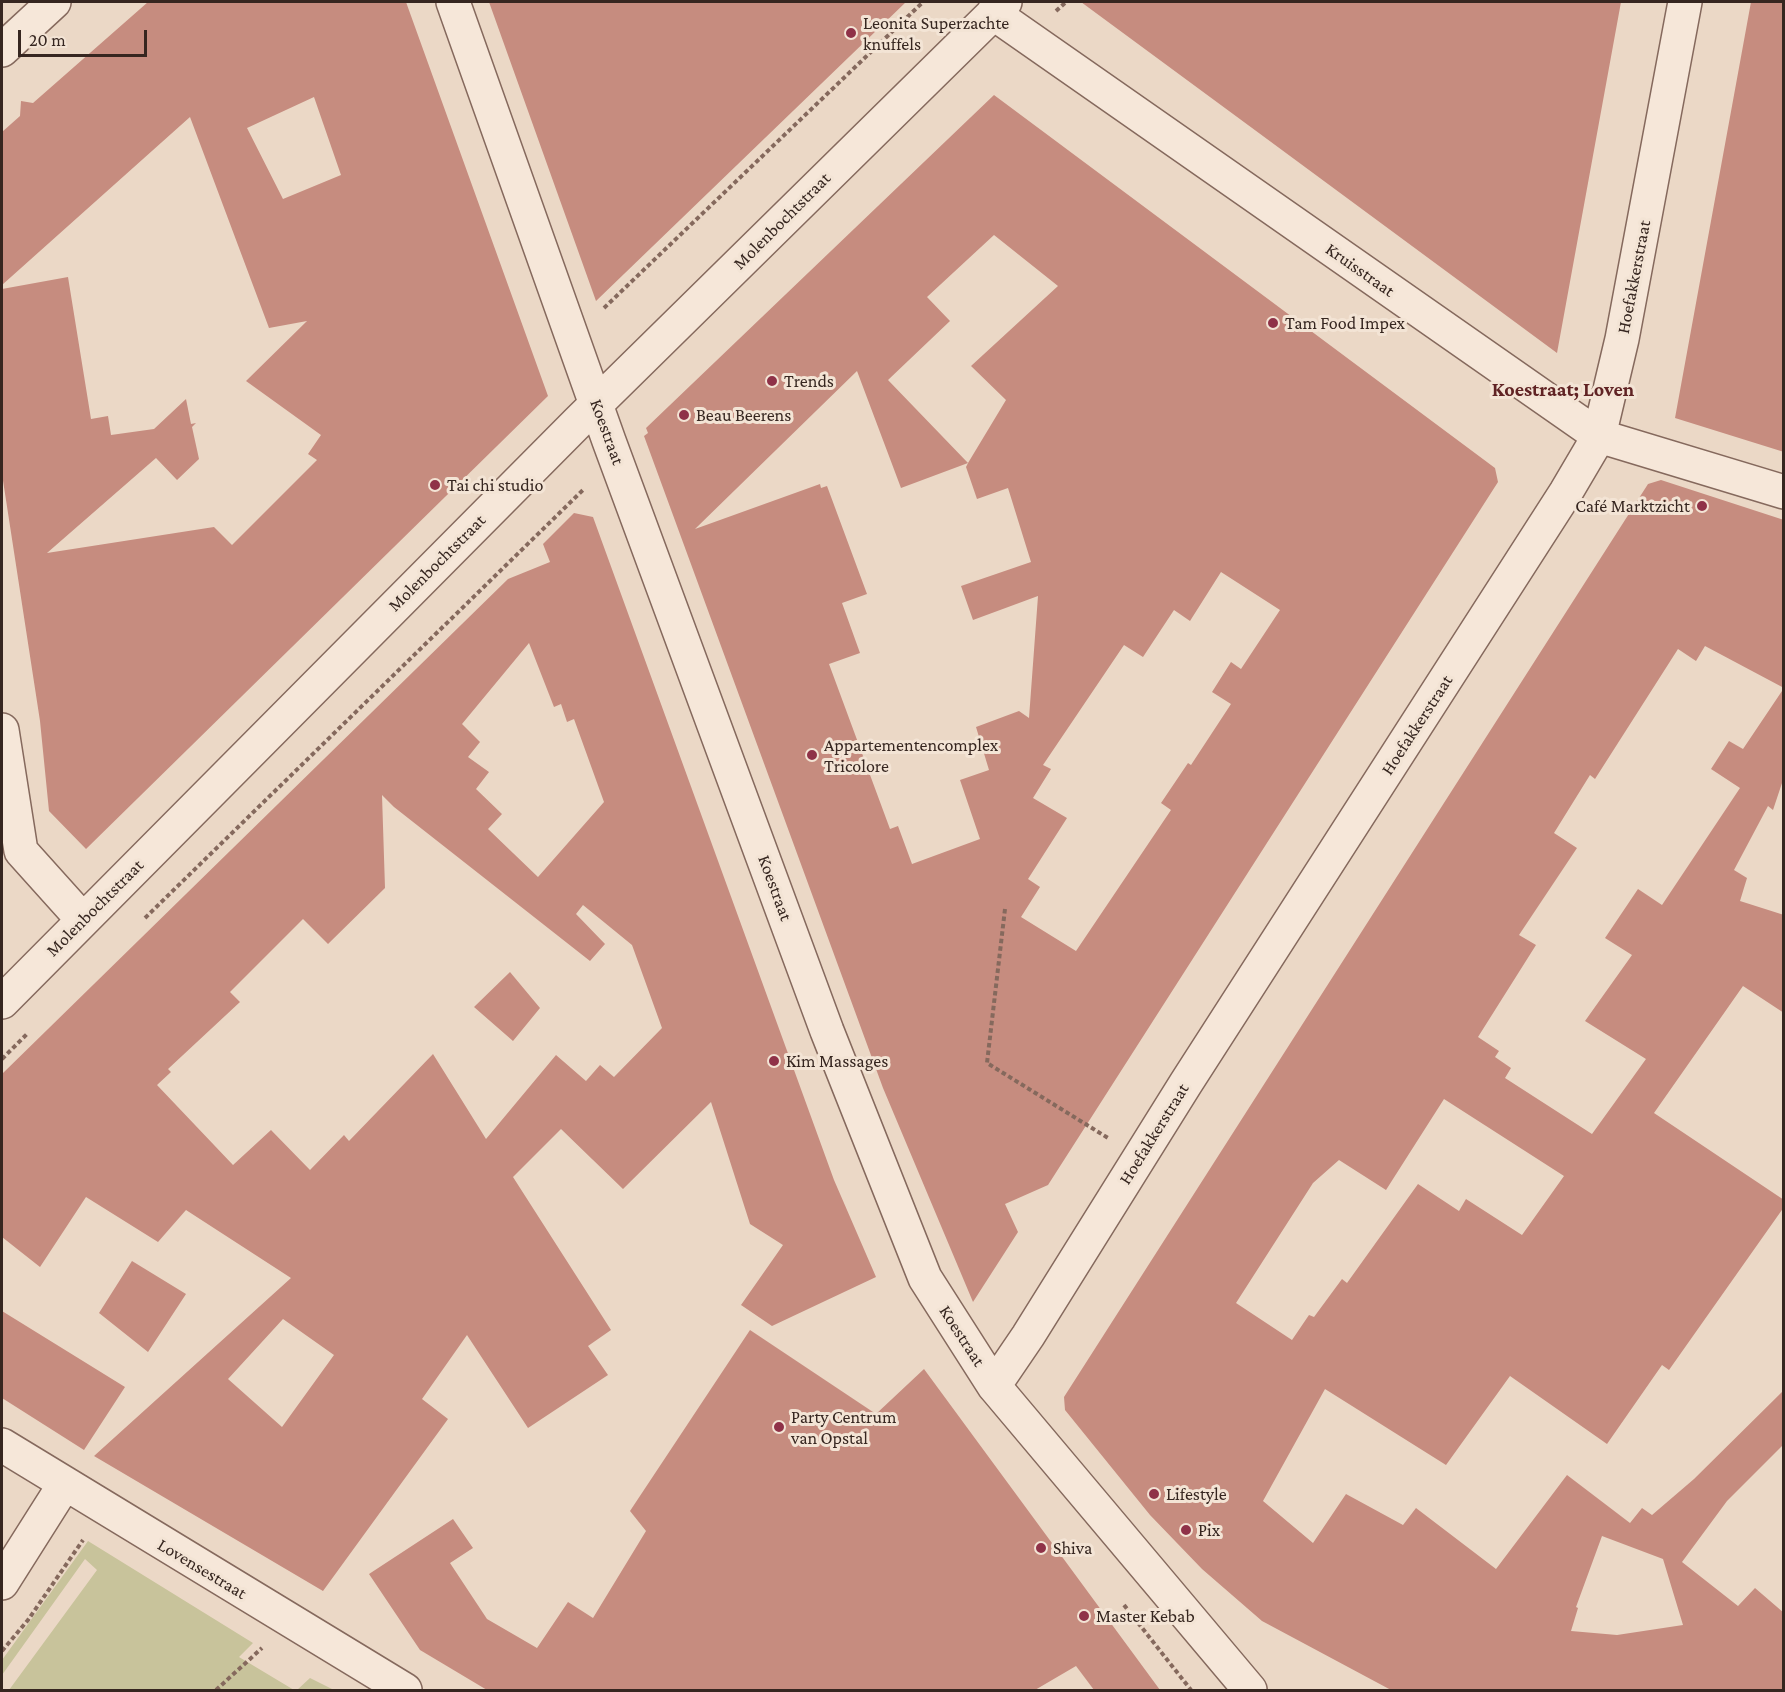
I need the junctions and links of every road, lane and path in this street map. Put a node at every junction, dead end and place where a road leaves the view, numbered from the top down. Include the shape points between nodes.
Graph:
1 (54, 2) edge
2 (453, 2) edge
3 (923, 2) edge
4 (1685, 2) edge
5 (999, 7) edge
6 (2, 50) edge
7 (573, 337) junction
8 (596, 404) junction
9 (1599, 436) junction
10 (616, 459) junction
11 (1784, 492) edge
12 (2, 730) edge
13 (1005, 909) dead end
14 (82, 920) junction
15 (138, 925) dead end
16 (2, 1002) edge
17 (36, 1026) dead end
18 (2, 1059) edge
19 (1139, 1158) junction
20 (994, 1386) junction
21 (2, 1445) edge
22 (64, 1485) junction
23 (104, 1509) junction
24 (2, 1584) edge
25 (285, 1619) junction
26 (2, 1651) edge
27 (216, 1690) edge
28 (405, 1690) edge
29 (1250, 1690) edge

1 - 6 street
2 - 7 street, Koestraat
3 - 7 path
4 - 9 street, Hoefakkerstraat via 1622,339
5 - 8 street, Molenbochtstraat
5 - 9 street, Kruisstraat
7 - 8 street, Koestraat
8 - 10 street, Koestraat
8 - 14 street, Molenbochtstraat
9 - 11 street, Kruisstraat
9 - 19 street, Hoefakkerstraat
10 - 15 path
10 - 20 street, Koestraat via 827,1031 925,1278
12 - 14 street via 21,851
13 - 19 path via 987,1063
14 - 16 street, Molenbochtstraat
17 - 18 path
19 - 20 street, Hoefakkerstraat
20 - 29 street, Koestraat
21 - 22 street, Lovensestraat
22 - 23 street, Lovensestraat
22 - 24 street
23 - 25 street, Lovensestraat
23 - 26 path via 28,1620
25 - 27 path via 265,1644
25 - 28 street, Lovensestraat

